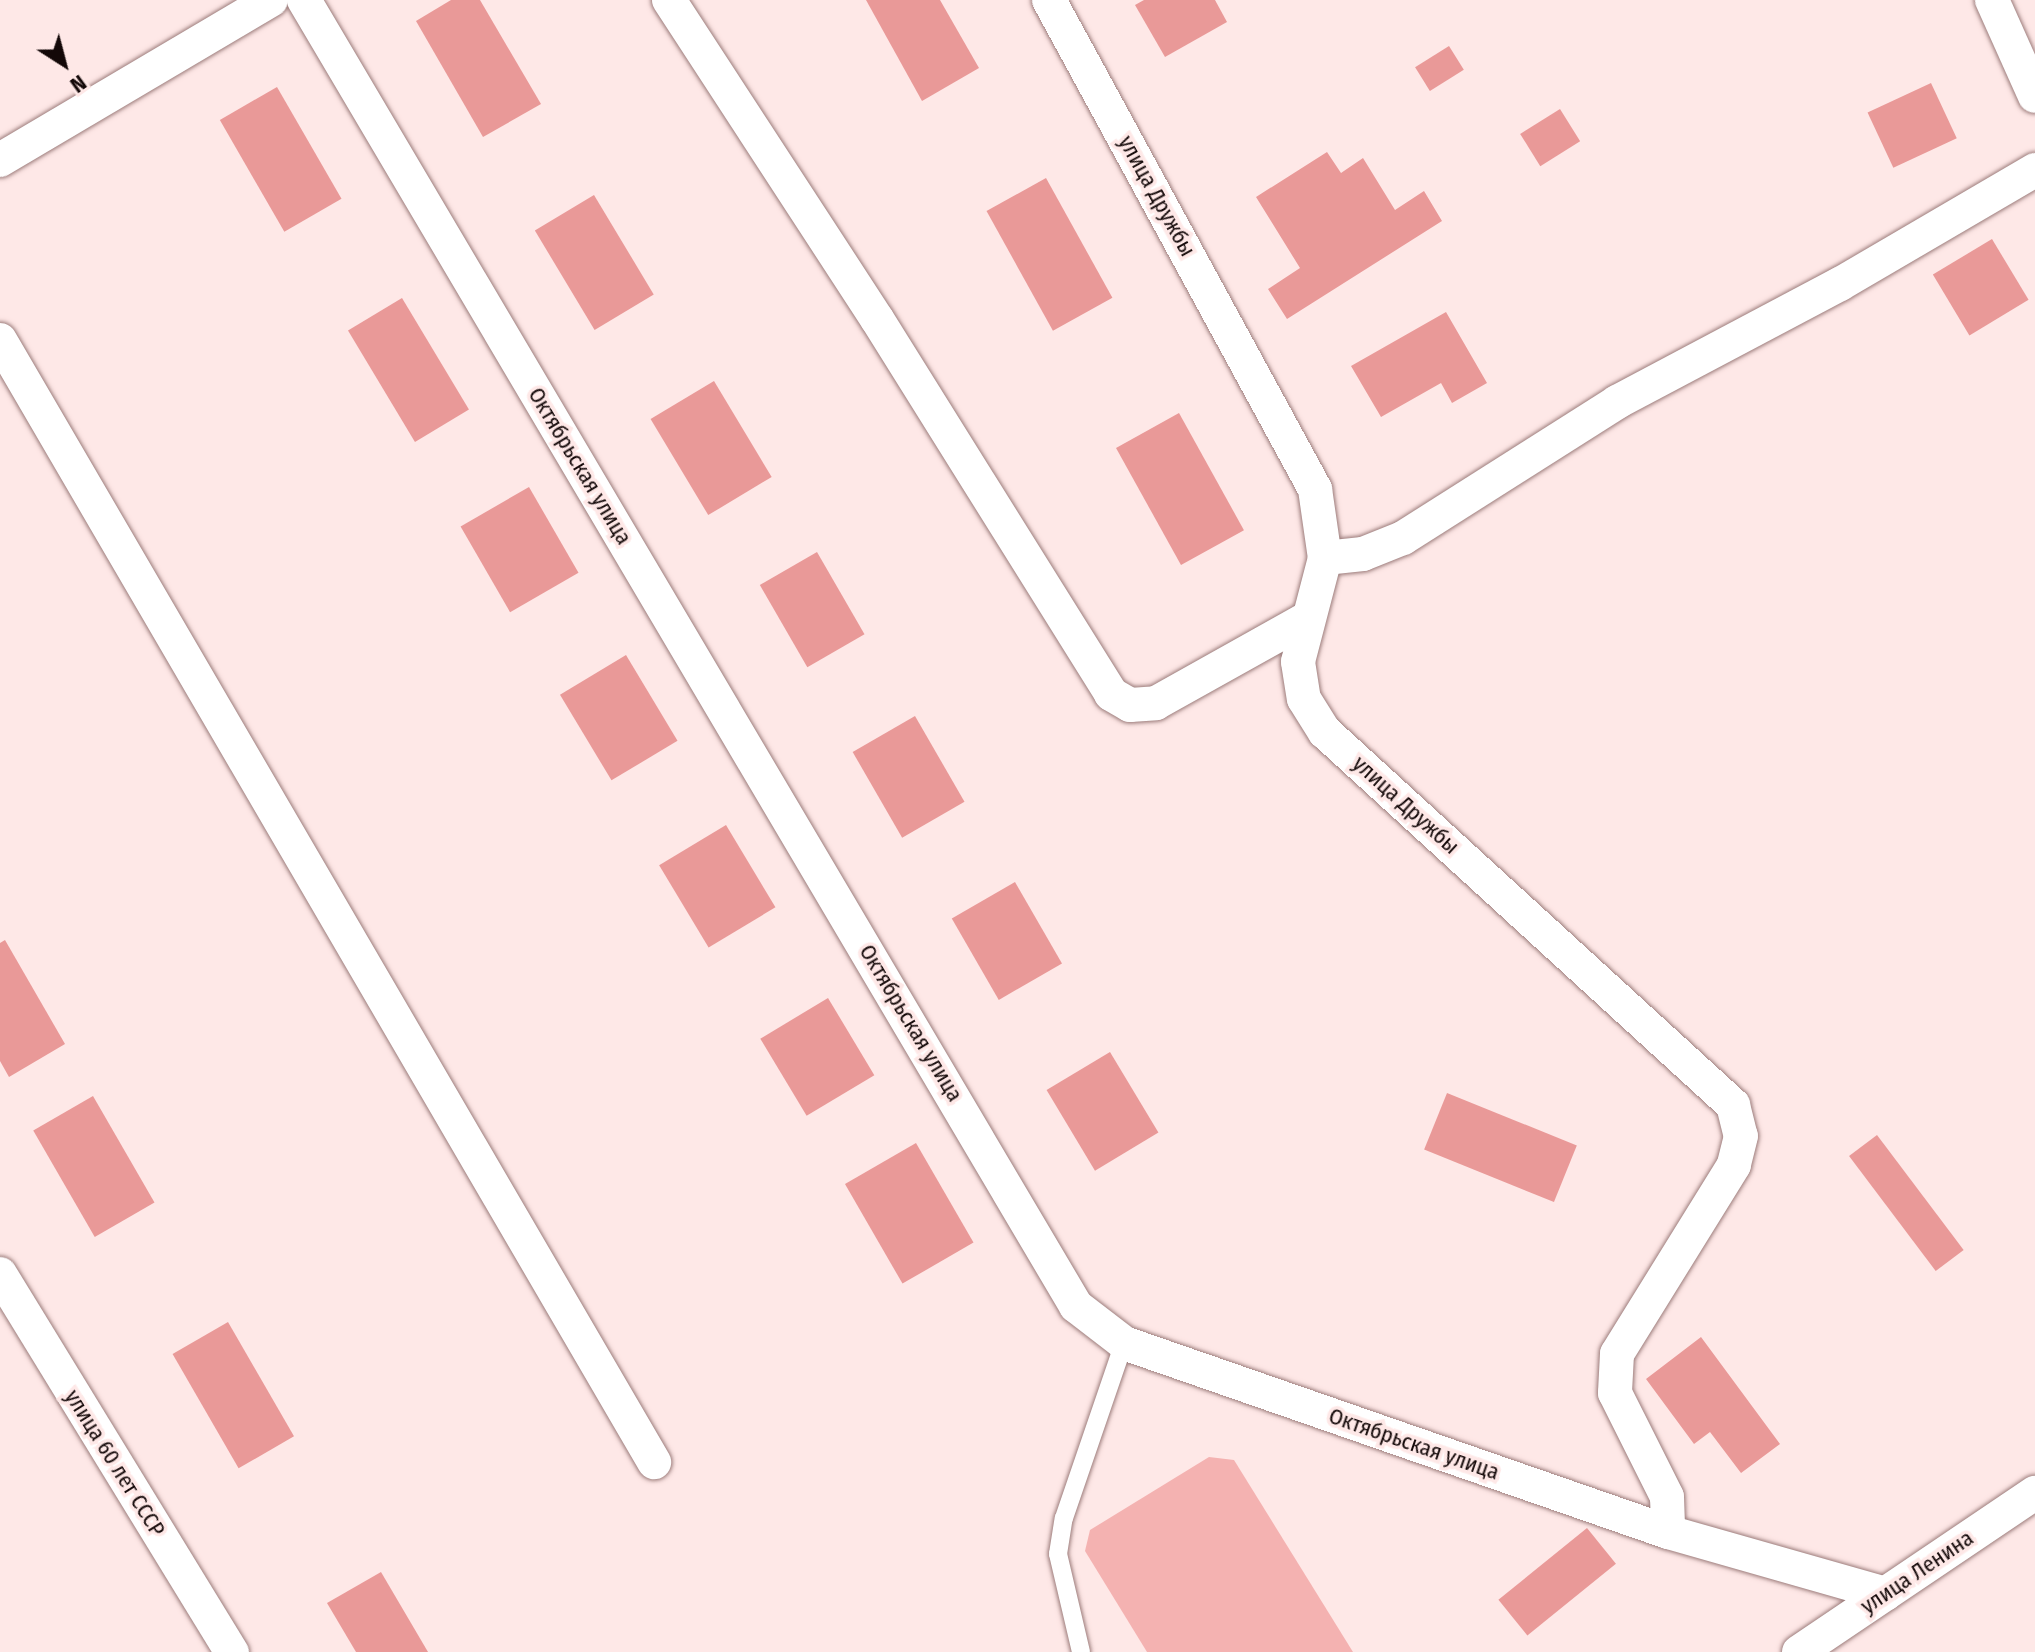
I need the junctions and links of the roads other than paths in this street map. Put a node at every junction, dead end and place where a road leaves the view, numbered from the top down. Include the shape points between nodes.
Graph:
1 (271, 0) edge
2 (304, 0) edge
3 (669, 0) edge
4 (1049, 0) edge
5 (1992, 0) edge
6 (2035, 96) edge
7 (0, 160) edge
8 (2035, 170) edge
9 (0, 340) edge
10 (1325, 558) junction
11 (1308, 618) junction
12 (5, 1296) edge
13 (1124, 1343) junction
14 (654, 1462) dead end
15 (2035, 1493) edge
16 (1668, 1532) junction
17 (1885, 1594) junction
18 (232, 1652) edge
19 (1081, 1652) edge
20 (1799, 1652) edge

1 - 7 street
2 - 13 street, Октябрьская улица via 1076,1306
3 - 11 street via 885,331 1111,694 1130,705 1156,703
4 - 10 street, улица Дружбы via 1285,425 1315,489
5 - 6 street
8 - 10 street via 1826,291 1617,402 1403,538 1363,554
9 - 14 street
10 - 11 street, улица Дружбы
11 - 16 street, улица Дружбы via 1298,662 1304,699 1325,732 1733,1105 1741,1136 1734,1165 1617,1354 1615,1393 1667,1497
12 - 18 street, улица 60 лет СССР
13 - 16 street, Октябрьская улица
13 - 19 lane via 1064,1518 1058,1554
15 - 17 street, улица Ленина
16 - 17 street, Октябрьская улица
17 - 20 street, улица Ленина

